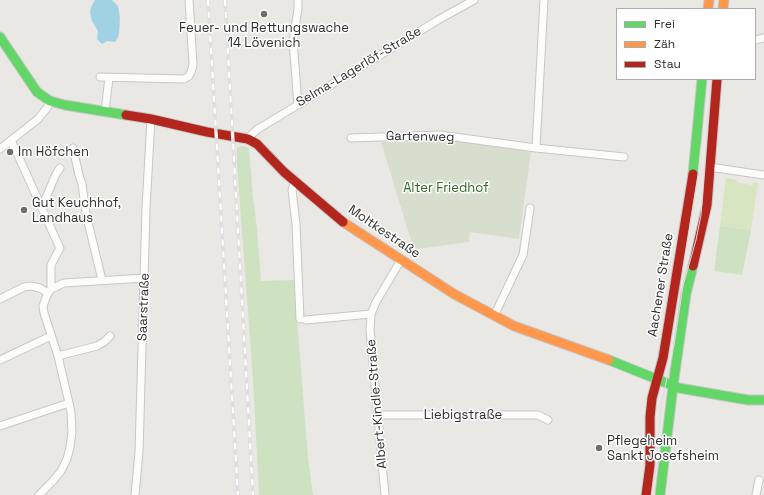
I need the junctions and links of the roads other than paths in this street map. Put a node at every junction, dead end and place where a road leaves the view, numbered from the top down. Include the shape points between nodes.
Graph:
1 (189, 0) edge
2 (298, 0) edge
3 (474, 0) edge
4 (544, 0) edge
5 (0, 37) edge
6 (100, 77) dead end
7 (109, 78) junction
8 (702, 80) edge
9 (717, 80) edge
10 (50, 101) junction
11 (298, 105) junction
12 (105, 111) junction
13 (152, 119) junction
14 (352, 138) dead end
15 (248, 139) junction
16 (11, 140) junction
17 (73, 148) dead end
18 (536, 148) junction
19 (0, 149) edge
20 (624, 157) dead end
21 (709, 167) junction
22 (60, 168) dead end
23 (764, 175) edge
24 (295, 180) junction
25 (42, 207) junction
26 (530, 208) dead end
27 (401, 260) junction
28 (145, 278) junction
29 (102, 280) junction
30 (49, 291) junction
31 (0, 299) edge
32 (371, 314) junction
33 (494, 316) junction
34 (51, 336) junction
35 (110, 336) dead end
36 (58, 356) junction
37 (0, 360) edge
38 (656, 379) junction
39 (673, 386) junction
40 (764, 400) edge
41 (69, 403) junction
42 (377, 415) junction
43 (548, 420) dead end
44 (0, 426) edge
45 (759, 480) dead end
46 (39, 495) edge
47 (135, 495) edge
48 (385, 495) edge
49 (646, 495) edge
50 (660, 495) edge
51 (756, 495) edge

1 - 7 street via 193,65 189,76
2 - 11 street via 293,41
3 - 11 street, Selma-Lagerlöf-Straße
4 - 18 street
5 - 10 street, Moltkestraße via 37,92
6 - 7 street
7 - 12 street
8 - 38 street, Aachener Straße via 693,175 662,358
9 - 21 street, Aachener Straße
10 - 12 street, Moltkestraße
10 - 16 street via 38,118
11 - 15 street, Selma-Lagerlöf-Straße via 258,129
12 - 13 street, Moltkestraße
13 - 15 street, Moltkestraße
13 - 28 street, Saarstraße via 146,208
14 - 18 street, Gartenweg via 440,135
15 - 24 street, Moltkestraße via 257,144
16 - 19 street
16 - 25 street
17 - 29 street
18 - 20 street, Gartenweg
21 - 23 street
21 - 39 street, Aachener Straße via 704,224 686,294
22 - 25 street
24 - 27 street, Moltkestraße via 344,222
24 - 32 street via 292,190 303,320
25 - 30 street via 60,248 51,265
26 - 33 street via 523,255
27 - 32 street, Albert-Kindle-Straße
27 - 33 street, Moltkestraße
28 - 29 street
28 - 47 street, Saarstraße via 139,452
29 - 30 street via 64,283
30 - 31 street via 31,286 24,287
30 - 34 street via 45,299 44,312
32 - 42 street, Albert-Kindle-Straße
33 - 38 street, Moltkestraße
34 - 36 street
34 - 37 street
35 - 36 street via 97,346
36 - 41 street
38 - 39 street, Moltkestraße
38 - 49 street, Aachener Straße via 650,417 650,466
39 - 40 street, Moltkestraße via 748,400
39 - 50 street, Aachener Straße
41 - 44 street
41 - 46 street via 72,432 67,459 52,482
42 - 43 street, Liebigstraße via 538,415
42 - 48 street, Albert-Kindle-Straße
45 - 51 street

